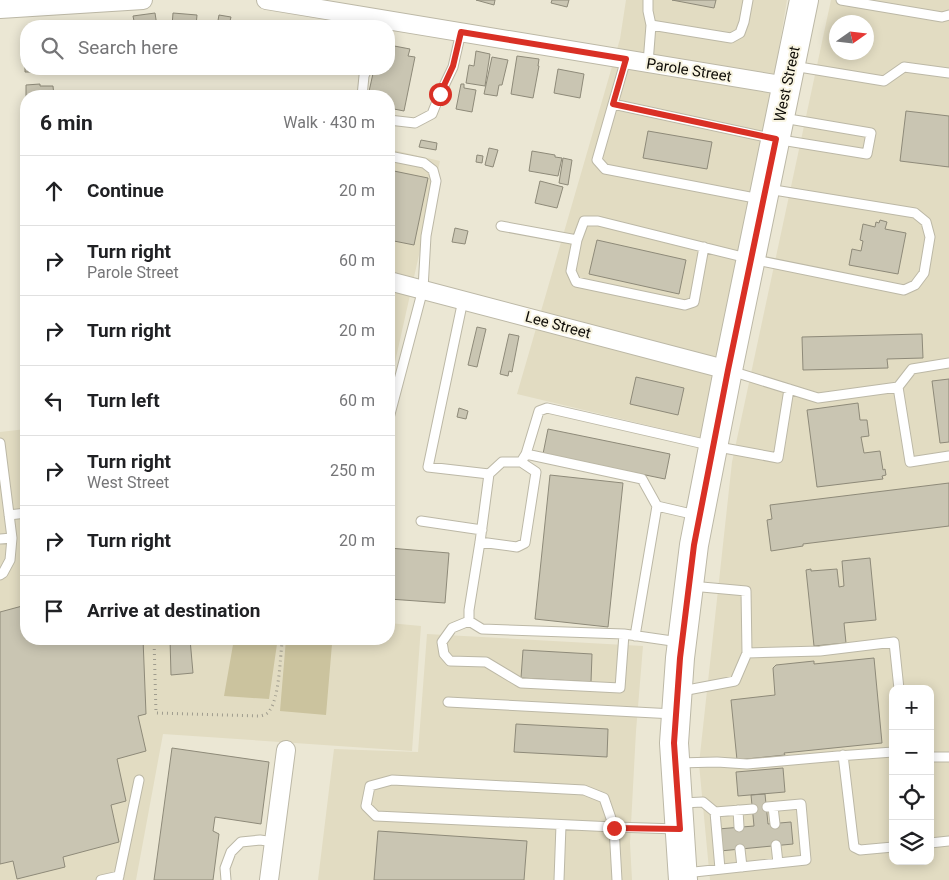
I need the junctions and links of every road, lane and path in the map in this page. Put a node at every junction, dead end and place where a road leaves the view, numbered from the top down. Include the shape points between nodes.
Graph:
1 (142, 0) edge
2 (266, 0) edge
3 (648, 0) edge
4 (748, 0) edge
5 (804, 0) edge
6 (841, 0) edge
7 (864, 2) edge
8 (0, 9) edge
9 (945, 16) edge
10 (365, 20) edge
11 (395, 25) edge
12 (651, 26) junction
13 (461, 32) junction
14 (626, 59) junction
15 (648, 63) junction
16 (949, 73) edge
17 (365, 75) edge
18 (788, 76) junction
19 (363, 90) edge
20 (613, 104) junction
21 (395, 121) edge
22 (778, 128) junction
23 (395, 157) edge
24 (764, 194) junction
25 (501, 226) dead end
26 (578, 240) junction
27 (704, 248) junction
28 (751, 259) junction
29 (395, 282) edge
30 (423, 289) junction
31 (463, 300) junction
32 (949, 363) edge
33 (728, 370) junction
34 (898, 387) junction
35 (789, 389) junction
36 (395, 395) edge
37 (0, 443) edge
38 (713, 446) junction
39 (949, 456) edge
40 (524, 458) junction
41 (489, 474) junction
42 (2, 477) edge
43 (657, 506) junction
44 (9, 514) junction
45 (20, 514) edge
46 (699, 516) junction
47 (421, 521) dead end
48 (482, 530) junction
49 (12, 538) junction
50 (0, 539) edge
51 (480, 542) junction
52 (0, 575) edge
53 (689, 586) junction
54 (469, 621) junction
55 (624, 634) junction
56 (635, 636) junction
57 (682, 642) junction
58 (154, 645) edge
59 (282, 645) edge
60 (748, 652) junction
61 (899, 685) edge
62 (448, 702) dead end
63 (677, 703) junction
64 (286, 750) dead end
65 (889, 752) edge
66 (843, 755) junction
67 (934, 757) edge
68 (949, 757) edge
69 (676, 763) junction
70 (139, 780) dead end
71 (753, 809) dead end
72 (738, 810) junction
73 (715, 812) junction
74 (679, 816) junction
75 (775, 824) dead end
76 (561, 825) junction
77 (739, 827) dead end
78 (614, 828) junction
79 (949, 841) edge
80 (274, 842) junction
81 (934, 843) edge
82 (776, 845) dead end
83 (889, 847) edge
84 (740, 849) dead end
85 (778, 863) junction
86 (742, 867) junction
87 (720, 869) junction
88 (682, 876) edge
89 (119, 878) edge
90 (101, 880) edge
91 (226, 880) edge
92 (269, 880) edge
93 (559, 880) edge
94 (617, 880) edge

1 - 8 street
2 - 10 street, Parole Street
3 - 12 lane
4 - 12 lane via 740,33 731,38
5 - 18 main road, West Street
6 - 7 lane
7 - 9 lane
11 - 13 street, Parole Street
12 - 15 lane
13 - 14 street, Parole Street
13 - 21 lane via 453,66 432,114 415,123
14 - 15 street, Parole Street
14 - 20 lane
15 - 18 street, Parole Street
16 - 18 lane via 904,67 884,81
17 - 19 lane
18 - 22 main road, West Street
20 - 22 lane
20 - 24 lane via 597,160 605,169
22 - 22 lane via 867,154 871,133
22 - 24 main road, West Street
23 - 30 lane via 424,163 433,170 436,181 426,236
24 - 28 main road, West Street
24 - 28 lane via 915,213 926,222 930,237 924,273 915,285 904,290
25 - 26 lane
26 - 27 lane via 584,222 598,221
26 - 27 lane via 571,271 576,282 685,305 694,302
27 - 28 lane
28 - 33 main road, West Street
29 - 30 street, Lee Street
30 - 31 street, Lee Street
30 - 36 lane
31 - 33 street, Lee Street
31 - 41 lane via 428,467
32 - 34 lane via 912,369
33 - 35 lane
33 - 38 main road, West Street
34 - 35 lane via 818,398
34 - 39 lane via 910,462
35 - 38 lane via 778,458
37 - 42 lane
38 - 40 lane via 547,408 538,411
38 - 46 main road, West Street
40 - 41 lane via 502,462
40 - 43 lane via 642,480
40 - 51 lane via 536,472 525,543 517,547
41 - 48 lane
42 - 44 lane
43 - 46 lane
43 - 56 lane
44 - 45 lane
44 - 49 lane
46 - 53 main road, West Street
47 - 48 lane
48 - 51 lane
49 - 50 lane
49 - 52 lane via 10,560
51 - 54 lane
53 - 57 main road, West Street
53 - 60 lane via 746,591
54 - 55 lane via 482,629
54 - 55 lane via 452,628 442,642 444,654 450,661 486,662 522,683 620,688
55 - 56 lane
56 - 57 lane
57 - 63 main road, West Street
58 - 59 path via 156,712 260,716 270,710 275,700
60 - 61 lane via 820,651 894,642
60 - 63 lane via 735,681
62 - 63 lane
63 - 69 main road, West Street
64 - 80 street
65 - 66 lane
66 - 69 lane via 747,764
66 - 83 lane via 854,847 860,850
67 - 68 lane
69 - 74 main road, West Street
70 - 89 lane
71 - 72 lane
72 - 73 lane
72 - 77 lane
73 - 74 lane via 703,802
73 - 87 lane
74 - 78 lane
74 - 88 main road, West Street
75 - 85 lane via 770,807 801,804 806,860
76 - 78 lane
76 - 78 lane via 376,816 366,806 370,786 392,780 584,790 604,798
76 - 93 lane
78 - 94 lane
79 - 81 lane
80 - 91 lane via 241,842 231,852 225,868
80 - 92 street
82 - 85 lane
84 - 86 lane
85 - 86 lane
86 - 87 lane
87 - 88 lane
89 - 90 lane

